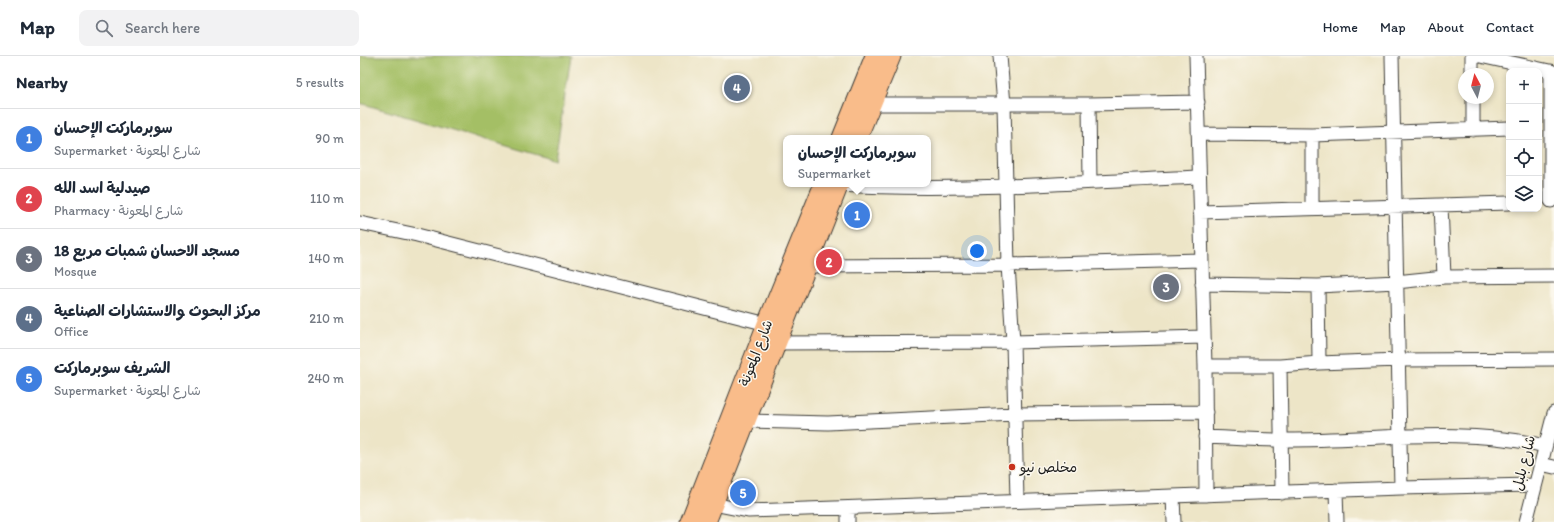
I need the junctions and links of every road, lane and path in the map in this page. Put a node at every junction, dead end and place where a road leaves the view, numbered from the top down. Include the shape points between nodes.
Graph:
1 (875, 56) edge
2 (891, 56) edge
3 (1000, 56) edge
4 (1196, 56) edge
5 (1392, 56) edge
6 (1472, 56) edge
7 (1480, 56) edge
8 (1499, 58) edge
9 (1472, 68) edge
10 (1553, 71) edge
11 (1198, 102) junction
12 (871, 104) junction
13 (1004, 104) junction
14 (1089, 104) junction
15 (1473, 104) edge
16 (1545, 127) edge
17 (1506, 128) edge
18 (1473, 130) junction
19 (1394, 133) junction
20 (1198, 134) junction
21 (843, 135) edge
22 (858, 135) edge
23 (1312, 135) junction
24 (1199, 177) junction
25 (1090, 182) junction
26 (833, 187) edge
27 (833, 187) edge
28 (887, 187) edge
29 (931, 187) edge
30 (931, 187) edge
31 (1006, 187) junction
32 (1548, 201) edge
33 (1506, 203) edge
34 (1442, 205) junction
35 (1396, 207) junction
36 (1312, 208) junction
37 (1200, 212) junction
38 (360, 223) edge
39 (1201, 260) junction
40 (1008, 265) junction
41 (806, 266) junction
42 (1554, 276) edge
43 (1444, 277) junction
44 (1396, 282) junction
45 (1202, 284) junction
46 (1318, 286) junction
47 (767, 324) junction
48 (1204, 337) junction
49 (1013, 342) junction
50 (775, 343) junction
51 (1554, 359) edge
52 (1399, 360) junction
53 (1318, 363) junction
54 (1205, 366) junction
55 (1280, 366) junction
56 (1206, 412) junction
57 (1554, 413) edge
58 (1014, 414) junction
59 (745, 421) junction
60 (1401, 436) junction
61 (1205, 437) junction
62 (1282, 440) junction
63 (1545, 446) junction
64 (1541, 464) junction
65 (1554, 467) edge
66 (1535, 485) junction
67 (1401, 488) junction
68 (1336, 490) junction
69 (1282, 493) junction
70 (1206, 495) junction
71 (1173, 496) junction
72 (1018, 500) junction
73 (713, 504) junction
74 (848, 508) junction
75 (690, 522) edge
76 (706, 522) edge
77 (848, 522) edge
78 (1174, 522) edge
79 (1337, 522) edge
80 (1526, 522) edge

1 - 21 highway
2 - 12 highway
3 - 13 street
4 - 11 street
5 - 19 street
6 - 9 street
7 - 8 street
8 - 10 street
10 - 16 street
11 - 14 street
11 - 20 street
12 - 13 street
12 - 22 highway
13 - 14 street
13 - 31 street
14 - 25 street
15 - 18 street
16 - 32 street
17 - 18 street
18 - 19 street
19 - 23 street
19 - 35 street
20 - 23 street
20 - 24 street
23 - 36 street
24 - 25 street
24 - 37 street
25 - 31 street
26 - 41 highway, شارع المعونة
27 - 47 highway, شارع المعونة
28 - 29 street
30 - 31 street
31 - 40 street
33 - 34 street
34 - 35 street
34 - 43 street
35 - 36 street
35 - 44 street
36 - 37 street
37 - 39 street
38 - 47 street via 417,235
39 - 40 street
39 - 45 street
40 - 41 street
40 - 49 street
41 - 50 highway, شارع المعونة
42 - 43 street
43 - 44 street
44 - 46 street
44 - 52 street
45 - 46 street
45 - 48 street
46 - 53 street
47 - 75 highway, شارع المعونة
48 - 49 street
48 - 54 street
49 - 50 street
49 - 58 street
50 - 59 highway, شارع المعونة
51 - 52 street
52 - 53 street
52 - 60 street
53 - 55 street
54 - 55 street
54 - 56 street
55 - 62 street
56 - 58 street
56 - 61 street
57 - 63 street, شارع بلبل
58 - 59 street via 828,423
58 - 72 street
59 - 73 highway, شارع المعونة
60 - 62 street
60 - 63 street via 1491,438
60 - 67 street
61 - 62 street
61 - 70 street
62 - 69 street
63 - 64 street, شارع بلبل
64 - 65 street
64 - 66 street, شارع بلبل
66 - 67 street
66 - 80 street, شارع بلبل
67 - 68 street
68 - 69 street
68 - 79 street
69 - 70 street
70 - 71 street
71 - 72 street
71 - 78 street
72 - 74 street
73 - 74 street via 748,510
73 - 76 highway, شارع المعونة
74 - 77 street

